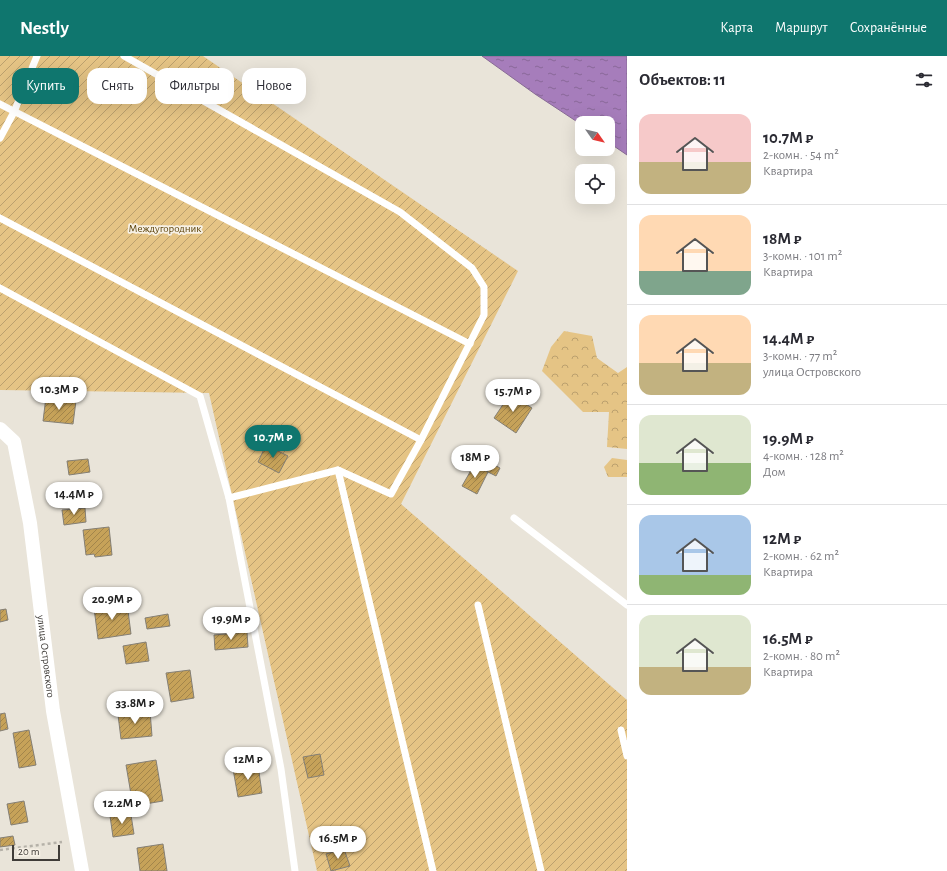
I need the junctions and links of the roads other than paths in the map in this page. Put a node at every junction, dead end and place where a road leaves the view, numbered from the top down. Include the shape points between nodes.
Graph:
1 (37, 56) edge
2 (124, 56) edge
3 (0, 104) edge
4 (14, 112) junction
5 (0, 138) edge
6 (0, 218) edge
7 (0, 288) edge
8 (470, 344) junction
9 (0, 429) edge
10 (421, 440) junction
11 (338, 470) junction
12 (229, 498) junction
13 (514, 518) dead end
14 (478, 605) dead end
15 (627, 605) edge
16 (621, 730) dead end
17 (627, 756) edge
18 (82, 871) edge
19 (295, 871) edge
20 (433, 871) edge
21 (540, 871) edge

1 - 4 lane
2 - 8 lane via 400,212 472,268 484,287 484,315
3 - 4 lane
4 - 5 lane
4 - 8 lane
6 - 10 lane
7 - 12 lane via 200,396
8 - 10 lane
9 - 18 street, улица Островского via 14,442 30,523 53,711
10 - 11 lane via 391,494
11 - 12 lane
11 - 20 lane
12 - 19 lane via 281,769
13 - 15 lane
14 - 21 lane
16 - 17 lane

